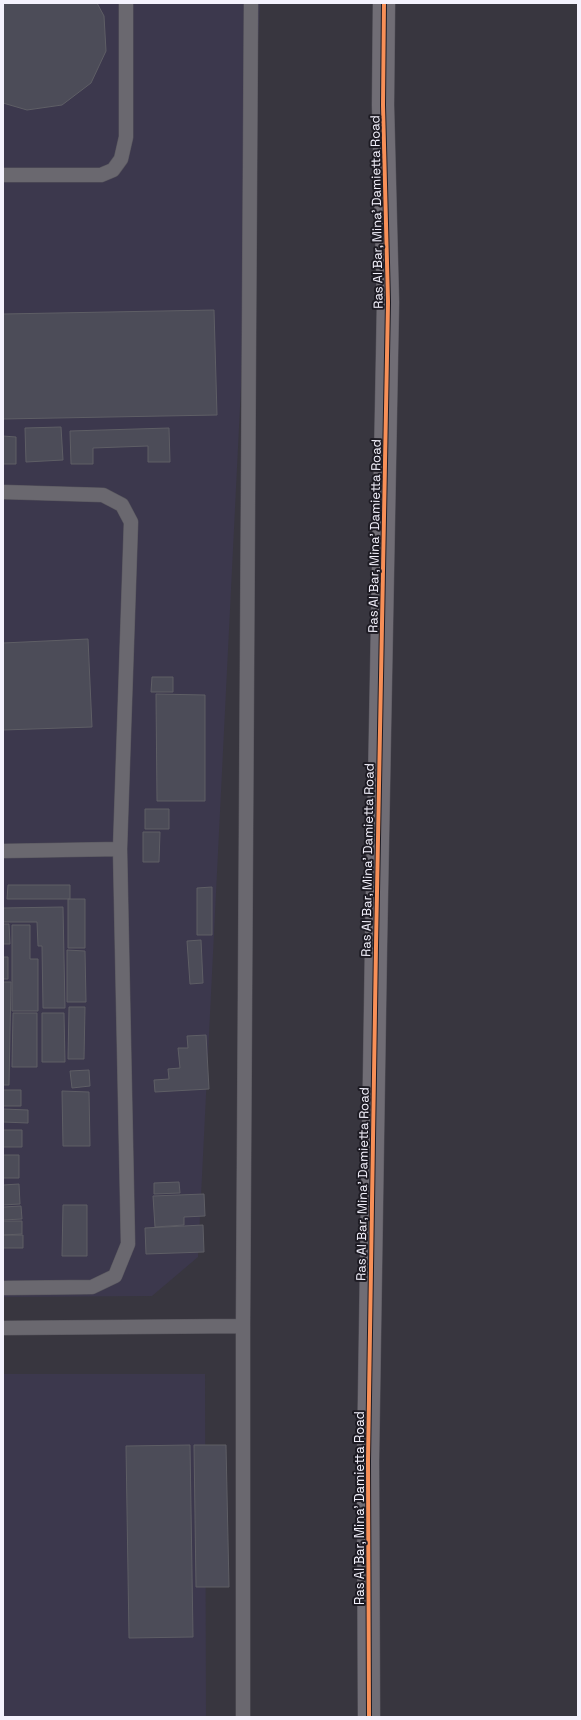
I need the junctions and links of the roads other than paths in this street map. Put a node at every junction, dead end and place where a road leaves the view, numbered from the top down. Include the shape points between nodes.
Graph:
1 (126, 3) edge
2 (251, 3) edge
3 (384, 3) edge
4 (3, 175) edge
5 (3, 492) edge
6 (120, 849) junction
7 (3, 851) edge
8 (3, 1288) edge
9 (243, 1326) junction
10 (3, 1328) edge
11 (243, 1717) edge
12 (369, 1717) edge

1 - 4 lane via 126,138 121,160 113,170 102,175
2 - 9 lane
3 - 12 street, Ras Al Bar, Mina' Damietta Road via 383,105 388,302 368,1453
5 - 6 lane via 102,495 122,505 131,522
6 - 7 lane
6 - 8 lane via 128,1244 115,1276 92,1287
9 - 10 lane
9 - 11 lane

